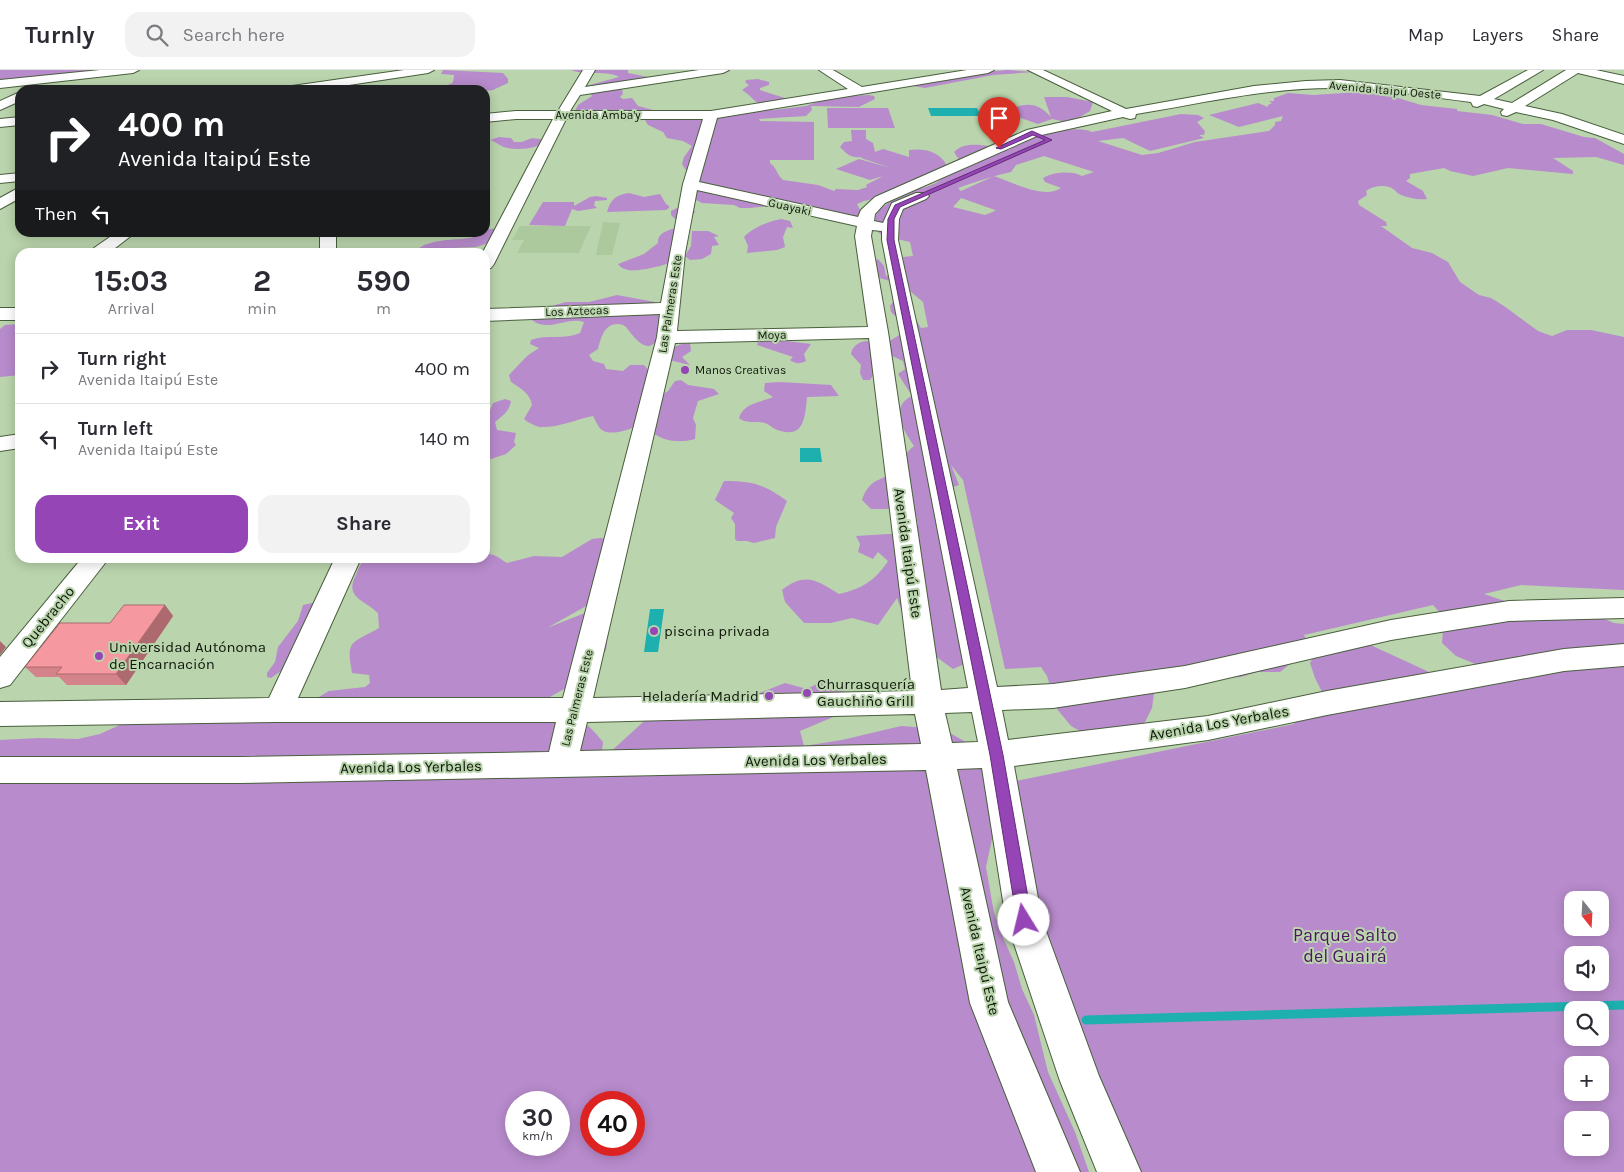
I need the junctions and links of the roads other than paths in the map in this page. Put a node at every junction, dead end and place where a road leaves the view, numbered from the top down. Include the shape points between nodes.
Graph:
1 (132, 70) edge
2 (316, 70) edge
3 (428, 70) edge
4 (589, 70) edge
5 (723, 70) edge
6 (825, 70) edge
7 (988, 70) edge
8 (1034, 70) edge
9 (1056, 70) edge
10 (1316, 70) edge
11 (1537, 70) edge
12 (1574, 70) edge
13 (1581, 70) edge
14 (59, 78) junction
15 (1624, 80) edge
16 (124, 83) dead end
17 (0, 84) edge
18 (1340, 84) junction
19 (44, 85) edge
20 (317, 85) edge
21 (336, 85) edge
22 (860, 91) junction
23 (574, 92) junction
24 (1353, 92) junction
25 (15, 98) edge
26 (1477, 103) junction
27 (0, 106) edge
28 (1511, 110) junction
29 (1141, 114) junction
30 (711, 117) junction
31 (490, 118) edge
32 (560, 118) junction
33 (15, 122) edge
34 (490, 122) edge
35 (0, 123) edge
36 (1624, 140) edge
37 (1624, 151) edge
38 (15, 172) edge
39 (0, 174) edge
40 (692, 177) junction
41 (15, 178) edge
42 (0, 179) edge
43 (15, 195) edge
44 (0, 204) edge
45 (878, 221) junction
46 (121, 237) edge
47 (106, 248) edge
48 (490, 254) edge
49 (669, 308) junction
50 (490, 315) edge
51 (878, 332) junction
52 (667, 337) junction
53 (15, 442) edge
54 (0, 444) edge
55 (92, 563) edge
56 (346, 563) edge
57 (1624, 608) edge
58 (1624, 655) edge
59 (0, 677) edge
60 (984, 699) junction
61 (928, 702) junction
62 (278, 710) junction
63 (574, 710) junction
64 (0, 714) edge
65 (996, 755) junction
66 (938, 757) junction
67 (561, 765) junction
68 (0, 770) edge
69 (1058, 1172) edge
70 (1119, 1172) edge

1 - 14 street
1 - 16 street
2 - 20 street
3 - 21 street
4 - 23 street
5 - 23 street
6 - 22 street
7 - 22 street
8 - 29 street
9 - 29 street
10 - 18 street
11 - 26 street
12 - 28 street
13 - 15 street
14 - 17 street
14 - 19 street
18 - 24 street
18 - 26 street, Avenida Itaipú Oeste via 1435,93
18 - 29 street, Avenida Itaipú Oeste via 1254,90
22 - 30 street
23 - 32 street
24 - 26 street, Avenida Itaipú Oeste
24 - 29 street, Avenida Itaipú Oeste via 1282,95
25 - 27 street
26 - 28 street, Avenida Itaipú Oeste
28 - 36 street, Avenida Itaipú Oeste via 1557,117
28 - 37 street, Avenida Itaipú Oeste
29 - 45 street via 1041,136 897,206
30 - 32 street, Avenida Amba'y
30 - 40 street, Las Palmeras Este
31 - 32 street, Avenida Amba'y
32 - 34 street, Avenida Amba'y
32 - 48 street
33 - 35 street
38 - 39 street
40 - 45 street, Guayaki
40 - 49 street, Las Palmeras Este
41 - 42 street
43 - 44 street
45 - 51 street, Avenida Itaipú Este via 863,236
45 - 60 street via 890,240
46 - 47 street
49 - 50 street, Los Aztecas
49 - 52 street, Las Palmeras Este
51 - 52 street, Moya
51 - 61 street, Avenida Itaipú Este
52 - 63 street, Las Palmeras Este
53 - 54 street
55 - 59 street, Quebracho
56 - 62 street
57 - 60 street via 1509,611 1391,630 1185,677 1053,696
58 - 65 street, Avenida Los Yerbales via 1564,660 1208,728
60 - 61 street
60 - 65 street
61 - 63 street
61 - 66 street, Avenida Itaipú Este
62 - 63 street
62 - 64 street
63 - 67 street, Las Palmeras Este
65 - 66 street, Avenida Los Yerbales
65 - 70 street via 1024,920 1080,1081
66 - 67 street, Avenida Los Yerbales
66 - 69 street, Avenida Itaipú Este via 989,1003
67 - 68 street, Avenida Los Yerbales

